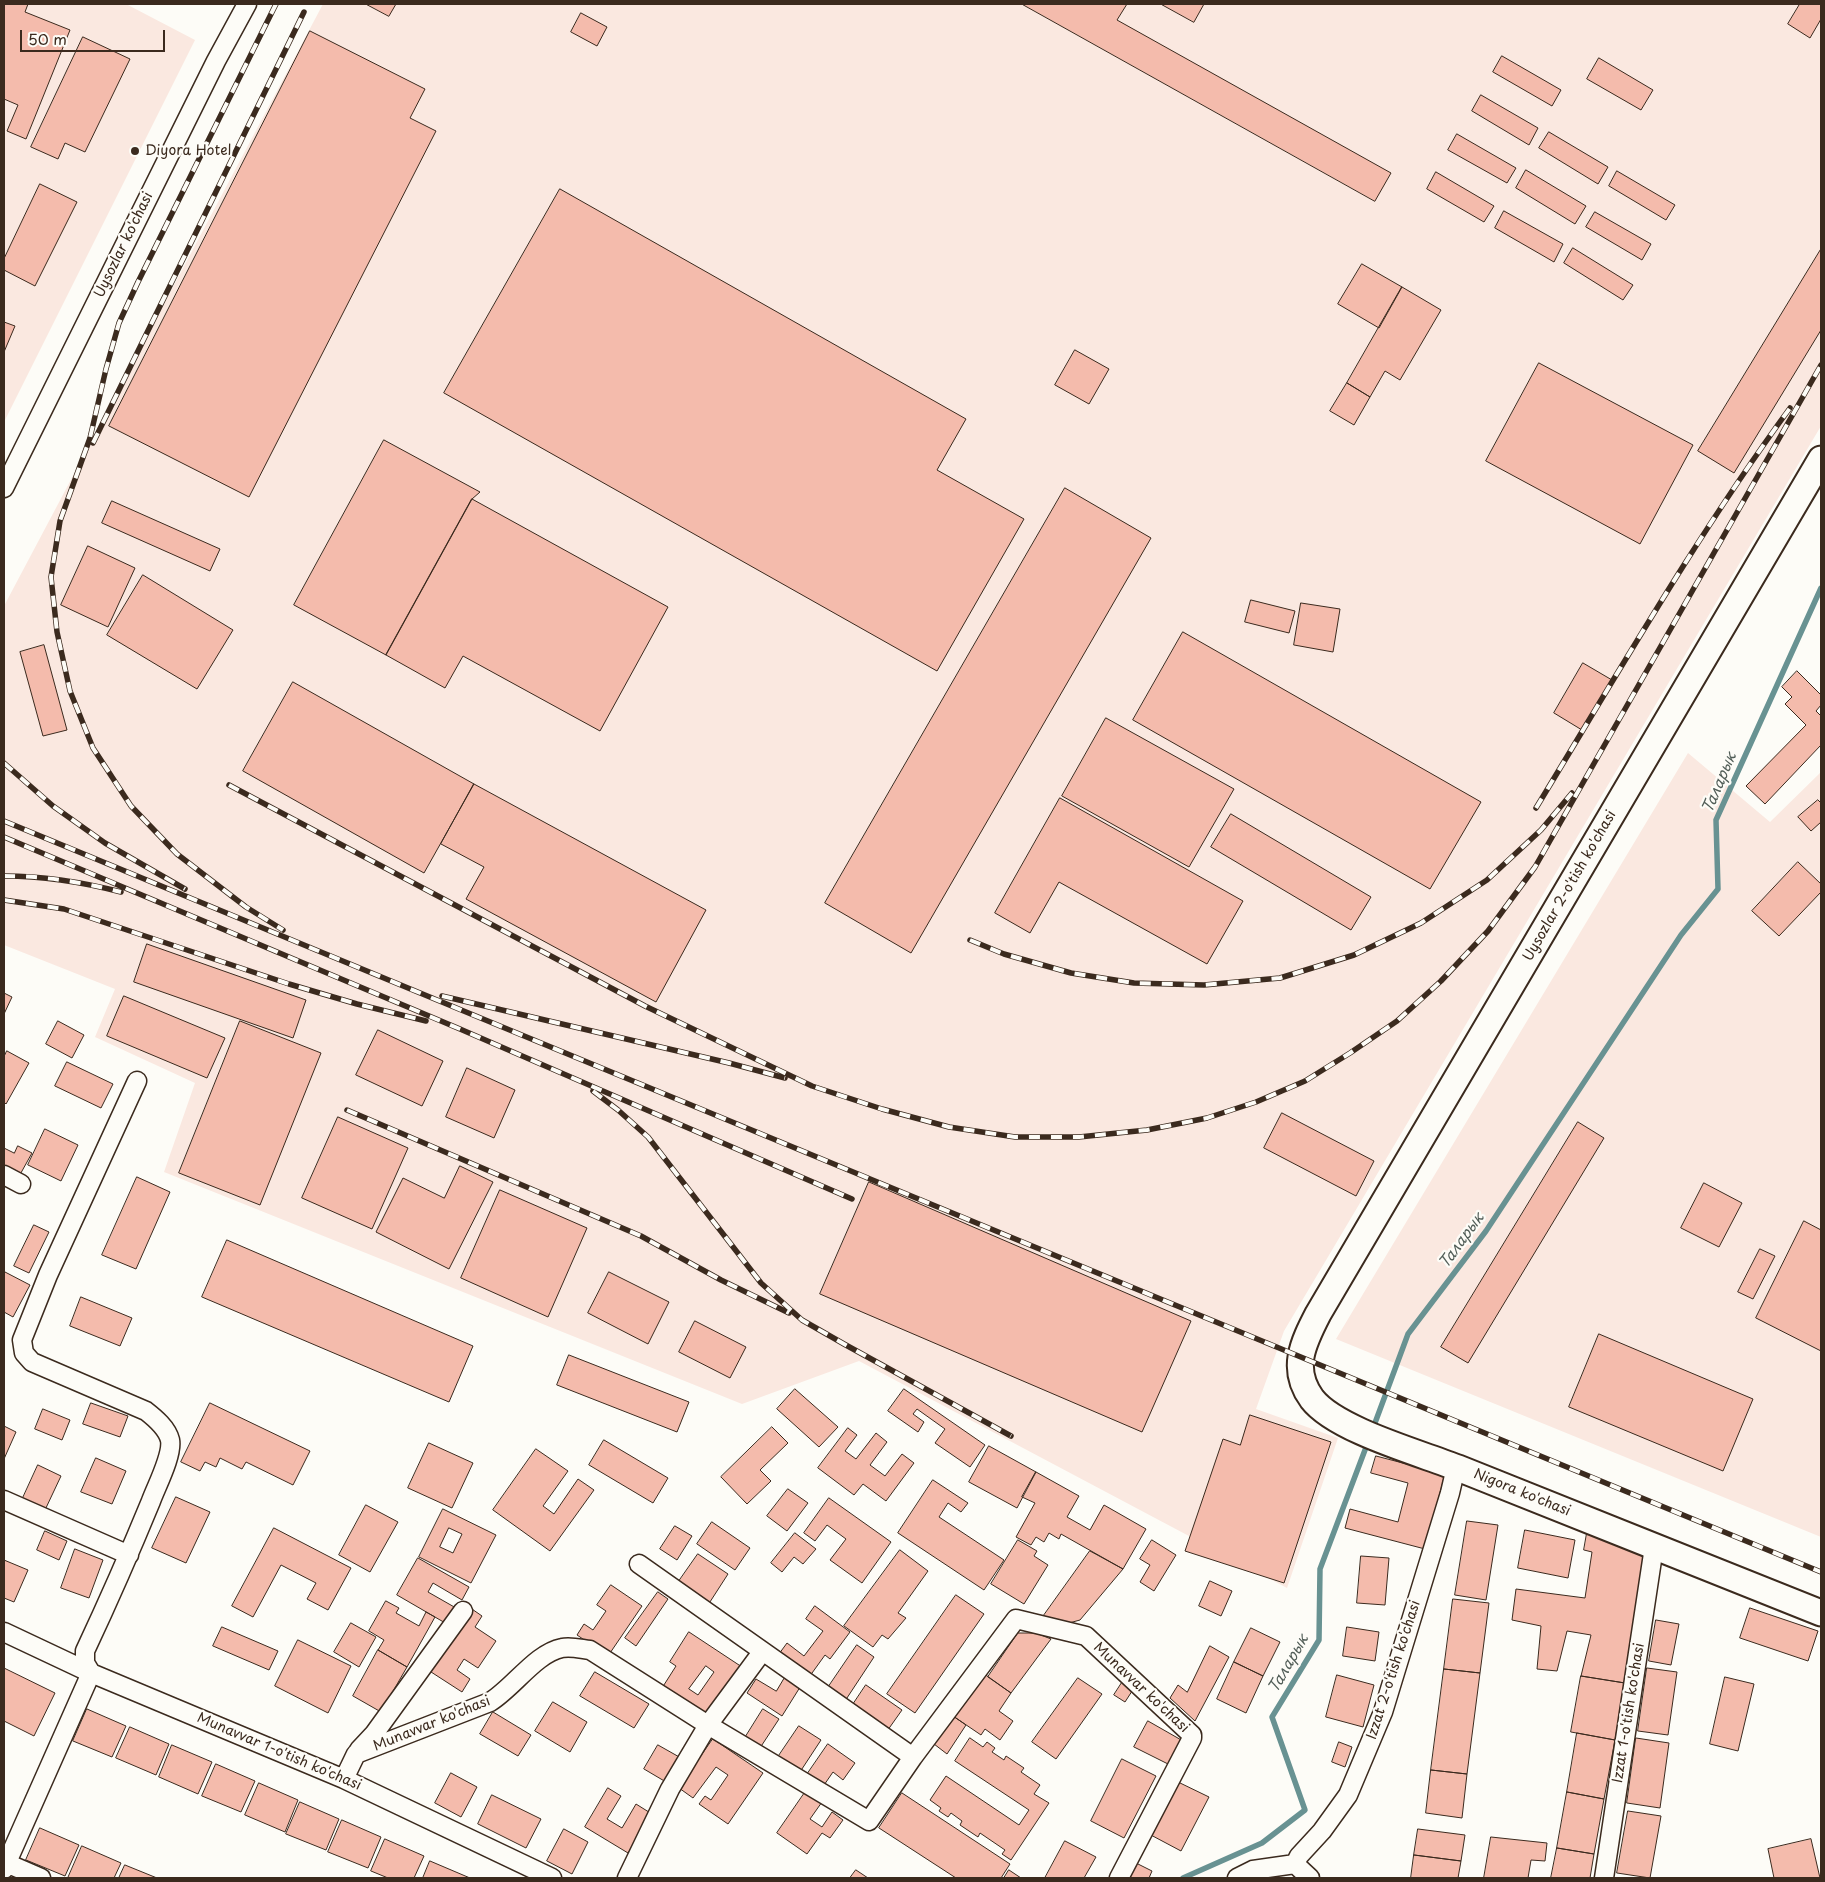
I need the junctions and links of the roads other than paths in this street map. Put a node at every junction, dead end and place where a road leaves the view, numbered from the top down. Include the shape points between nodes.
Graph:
1 (247, 4) edge
2 (1821, 458) edge
3 (4, 488) edge
4 (137, 1081) dead end
5 (4, 1176) edge
6 (21, 1184) dead end
7 (1318, 1314) joint
8 (1456, 1467) junction
9 (4, 1500) edge
10 (1654, 1547) junction
11 (129, 1555) junction
12 (639, 1564) dead end
13 (463, 1611) dead end
14 (1821, 1613) edge
15 (4, 1632) edge
16 (762, 1652) junction
17 (91, 1673) junction
18 (708, 1724) junction
19 (356, 1754) junction
20 (913, 1757) junction
21 (344, 1779) junction
22 (1295, 1864) junction
23 (5, 1865) edge
24 (40, 1878) edge
25 (552, 1878) edge
26 (627, 1878) edge
27 (1119, 1878) edge
28 (1236, 1878) edge
29 (1310, 1878) edge
30 (1604, 1878) edge

1 - 3 street, Uysozlar ko'chasi
2 - 7 street, Uysozlar 2-o'tish ko'chasi
4 - 11 street via 48,1275 22,1340 24,1353 32,1362 146,1412 157,1420 170,1441 167,1460
5 - 6 street
7 - 8 street, Nigora ko'chasi via 1300,1357 1302,1378 1321,1408 1350,1426
8 - 10 street, Nigora ko'chasi
8 - 22 street, Izzat 2-o'tish ko'chasi via 1383,1712 1348,1795
9 - 11 street
10 - 14 street, Nigora ko'chasi
10 - 30 street, Izzat 1-o'tish ko'chasi
11 - 17 street via 85,1651 85,1663
12 - 16 street
13 - 19 street
15 - 17 street, Munavvar 1-o'tish ko'chasi
16 - 18 street
16 - 20 street
17 - 21 street, Munavvar 1-o'tish ko'chasi
17 - 23 street
18 - 19 street, Munavvar ko'chasi via 590,1650 563,1648 541,1658 490,1702
18 - 20 street, Munavvar ko'chasi via 869,1821
18 - 26 street via 670,1789
19 - 21 street, Munavvar ko'chasi
20 - 27 street, Munavvar ko'chasi via 1016,1619 1086,1636 1192,1738
21 - 25 street, Munavvar 1-o'tish ko'chasi
22 - 28 street via 1253,1870
22 - 29 street
23 - 24 street

